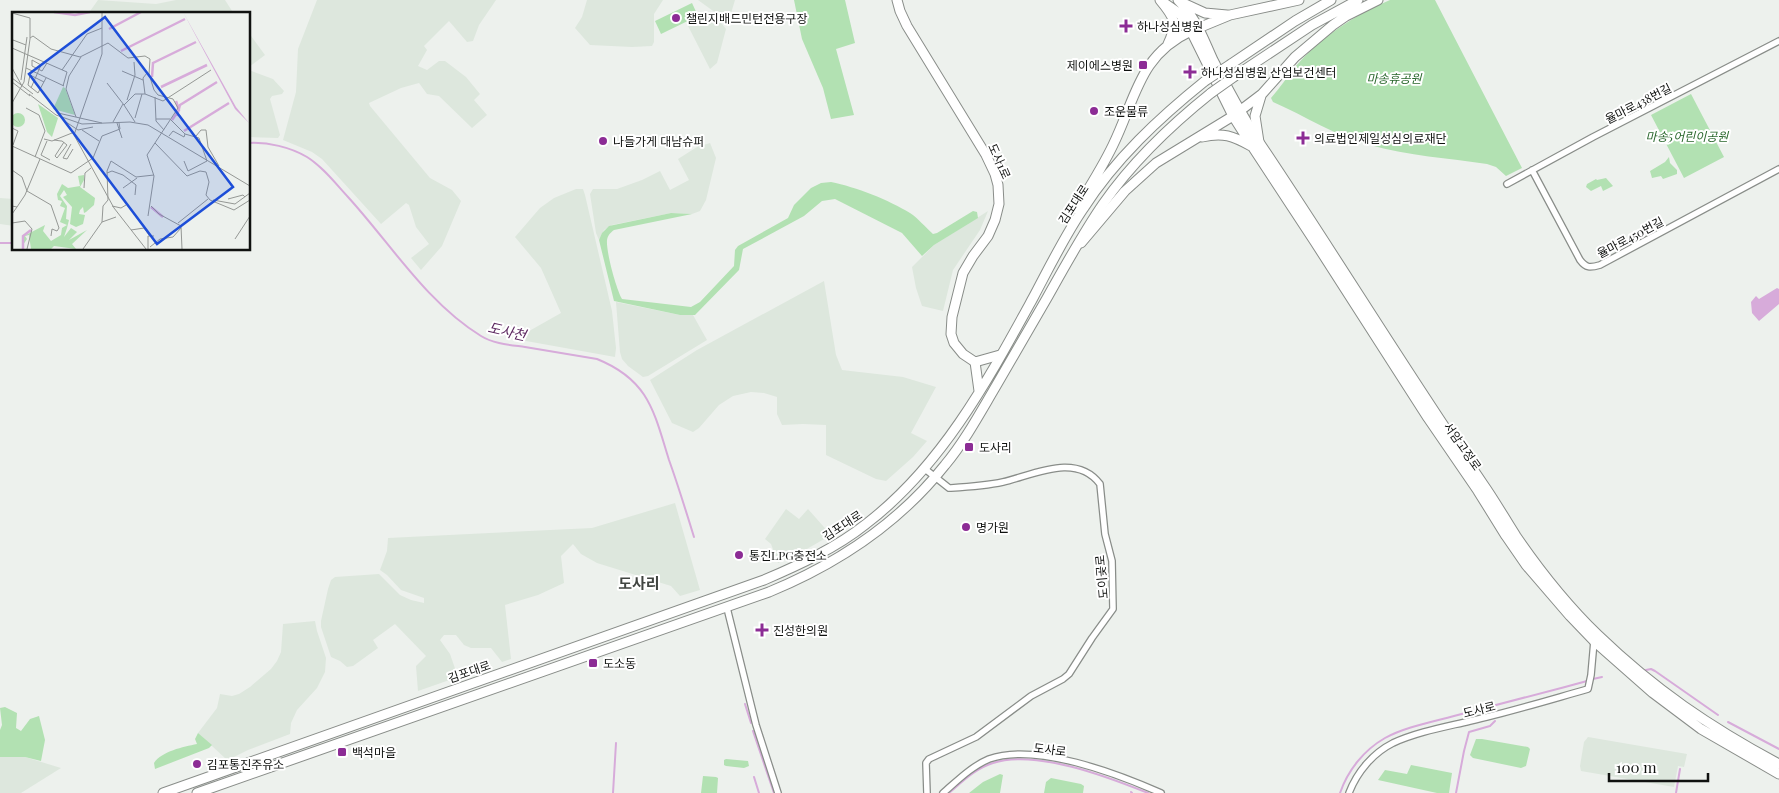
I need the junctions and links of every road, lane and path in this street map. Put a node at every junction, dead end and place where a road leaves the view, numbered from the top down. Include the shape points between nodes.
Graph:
1 (897, 0) edge
2 (1160, 0) edge
3 (1178, 0) edge
4 (1299, 0) edge
5 (1332, 0) edge
6 (1358, 0) edge
7 (1378, 0) edge
8 (1230, 15) junction
9 (1196, 30) junction
10 (1779, 41) edge
11 (1167, 46) junction
12 (1262, 94) junction
13 (1236, 113) junction
14 (1195, 139) junction
15 (1255, 144) junction
16 (1779, 169) edge
17 (1532, 170) junction
18 (1506, 184) dead end
19 (1059, 251) junction
20 (1072, 255) junction
21 (1000, 355) junction
22 (975, 362) junction
23 (979, 392) junction
24 (925, 469) junction
25 (935, 477) junction
26 (727, 608) junction
27 (1594, 640) junction
28 (1779, 764) edge
29 (1779, 774) edge
30 (163, 793) edge
31 (197, 793) edge
32 (778, 793) edge
33 (927, 793) edge
34 (943, 793) edge
35 (1161, 793) edge
36 (1349, 793) edge

1 - 22 main road, 도사1로 via 907,26 976,138 997,180 999,204 995,220 964,273 952,317 954,344
2 - 9 main road
2 - 11 main road via 1175,22
3 - 8 main road via 1205,13
3 - 9 main road
4 - 8 main road
5 - 19 main road, 김포대로, bridge via 1295,21 1176,104 1107,176 1082,209
6 - 20 main road, 김포대로, bridge via 1312,25 1188,111 1138,160 1104,203
7 - 12 main road via 1346,16 1320,35 1284,68
8 - 9 main road
9 - 11 main road via 1178,37
9 - 13 main road, 서암고정로
10 - 17 street, 율마로438번길
11 - 19 main road via 1144,74 1113,144 1074,212
12 - 13 main road
12 - 15 main road via 1255,116
13 - 14 main road
13 - 15 main road, 서암고정로
14 - 15 main road via 1223,134
14 - 20 main road via 1156,163 1125,191
15 - 27 main road, 서암고정로 via 1506,536 1545,588
15 - 28 main road, 서암고정로 via 1530,556 1572,607 1655,686 1708,724
16 - 17 street, 율마로450번길 via 1591,268 1580,260
17 - 18 street, 율마로438번길
19 - 21 main road, 김포대로
20 - 25 main road, 김포대로 via 968,434
21 - 22 main road
21 - 23 main road, 김포대로
22 - 23 main road
23 - 24 main road, 김포대로 via 953,434
24 - 25 street, 도이곶로
24 - 30 main road, 김포대로 via 860,529 771,577
25 - 26 main road, 김포대로 via 892,520 848,552 787,585
25 - 33 street, 도이곶로 via 949,488 1003,482 1067,467 1095,479 1100,484 1104,534 1112,561 1114,605 1112,613 1063,679 1031,696 976,737 929,759 926,763
26 - 31 main road, 김포대로
26 - 32 street via 756,725
27 - 29 main road, 서암고정로 via 1682,716
27 - 36 street, 도사로 via 1588,689 1444,727 1393,744 1374,756 1358,774
34 - 35 street, 도사로 via 984,762 1001,756 1048,757 1087,765

